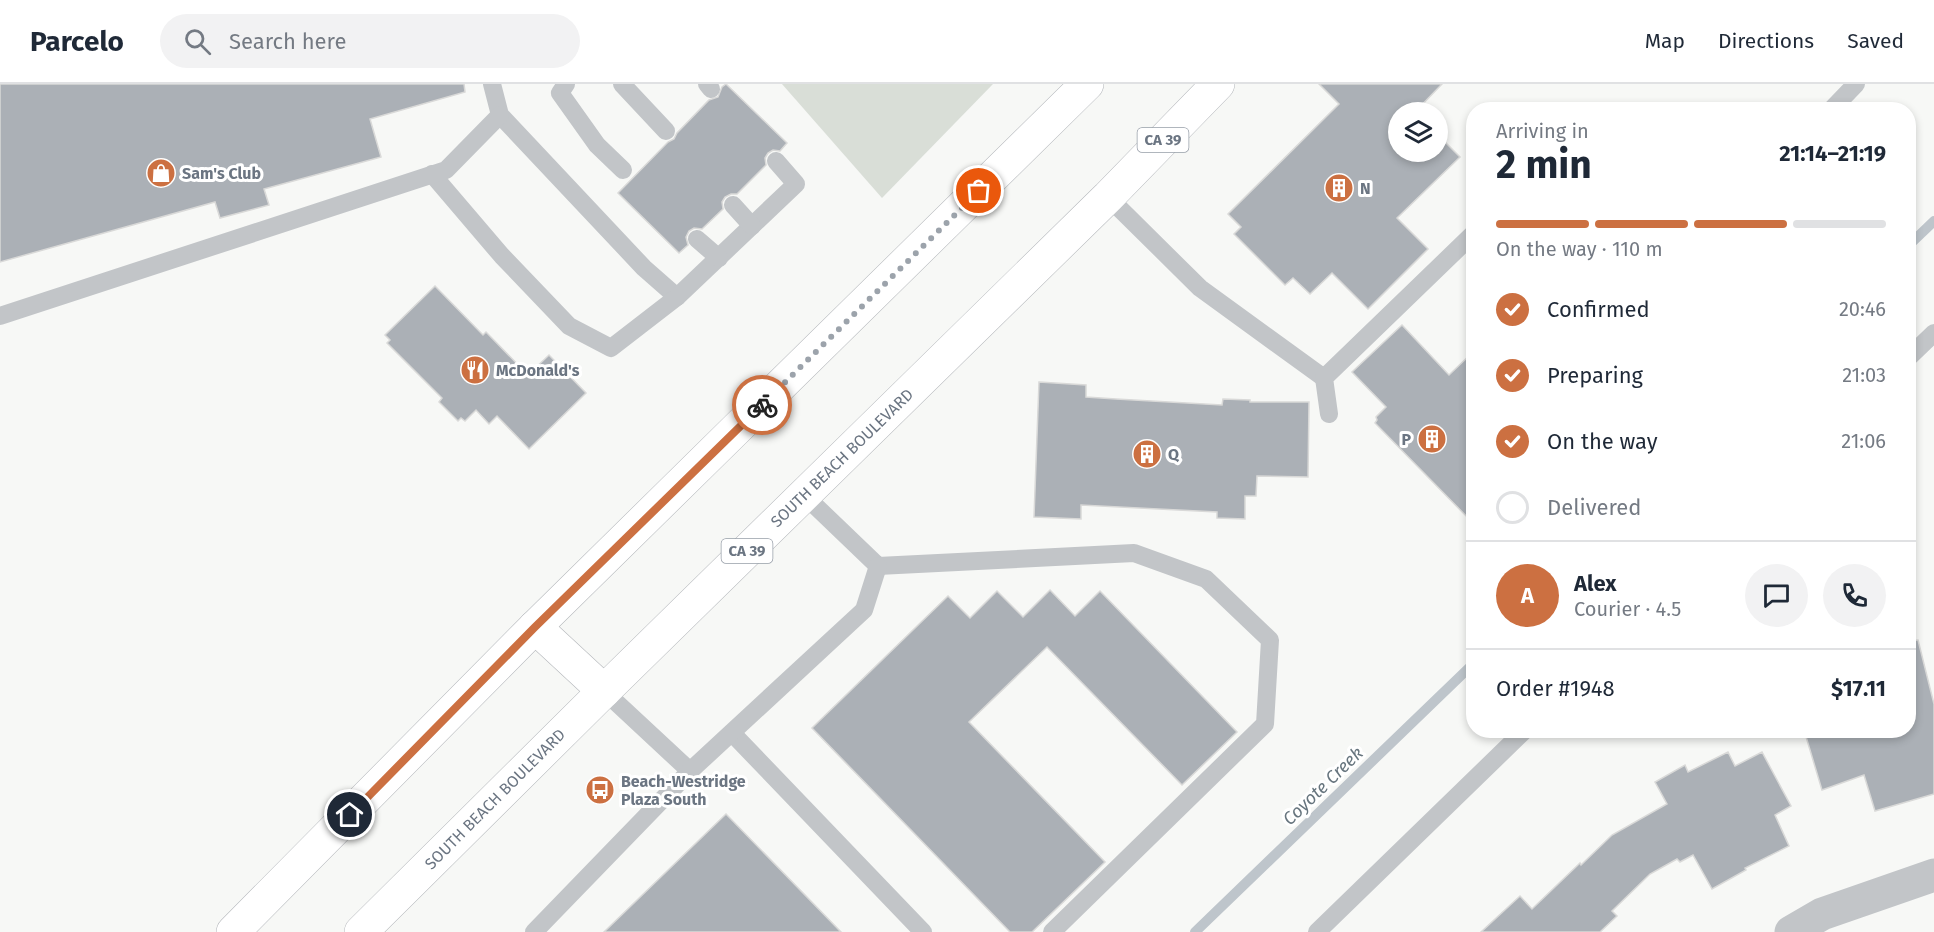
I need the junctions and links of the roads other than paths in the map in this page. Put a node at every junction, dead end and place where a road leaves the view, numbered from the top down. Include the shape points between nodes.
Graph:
1 (492, 84) edge
2 (567, 84) edge
3 (622, 84) edge
4 (1087, 84) edge
5 (1218, 84) edge
6 (1856, 84) edge
7 (1839, 102) edge
8 (500, 115) junction
9 (666, 131) dead end
10 (776, 161) dead end
11 (623, 170) dead end
12 (432, 174) junction
13 (1108, 197) junction
14 (733, 205) dead end
15 (752, 226) junction
16 (697, 239) dead end
17 (1466, 241) edge
18 (718, 258) junction
19 (677, 297) junction
20 (0, 316) edge
21 (1934, 333) edge
22 (1916, 350) edge
23 (1324, 378) junction
24 (1329, 414) dead end
25 (804, 495) junction
26 (878, 566) junction
27 (535, 627) junction
28 (604, 691) junction
29 (732, 733) junction
30 (1517, 738) edge
31 (690, 771) junction
32 (1934, 875) edge
33 (233, 932) edge
34 (361, 932) edge
35 (534, 932) edge
36 (923, 932) edge
37 (1052, 932) edge
38 (1317, 932) edge
39 (1791, 932) edge

1 - 8 lane
2 - 11 lane via 560,93 597,145
3 - 9 lane
4 - 27 main road
5 - 13 main road, SOUTH BEACH BOULEVARD / CA 39
6 - 7 lane
8 - 12 lane via 446,170
8 - 19 lane via 636,260
10 - 15 lane via 796,184
12 - 19 lane via 569,326 611,348
12 - 20 lane
13 - 23 lane via 1200,288
13 - 25 main road, SOUTH BEACH BOULEVARD / CA 39
14 - 15 lane
15 - 18 lane
16 - 18 lane
17 - 23 lane
18 - 19 lane
21 - 22 lane
23 - 24 lane
25 - 26 lane
25 - 28 main road, SOUTH BEACH BOULEVARD / CA 39
26 - 29 lane via 864,610
26 - 37 lane via 1134,553 1206,579 1270,640 1265,724
27 - 28 main road
27 - 33 main road
28 - 31 lane
28 - 34 main road, SOUTH BEACH BOULEVARD / CA 39
29 - 31 lane
29 - 36 lane
30 - 38 lane
31 - 35 lane
32 - 39 street via 1822,914

